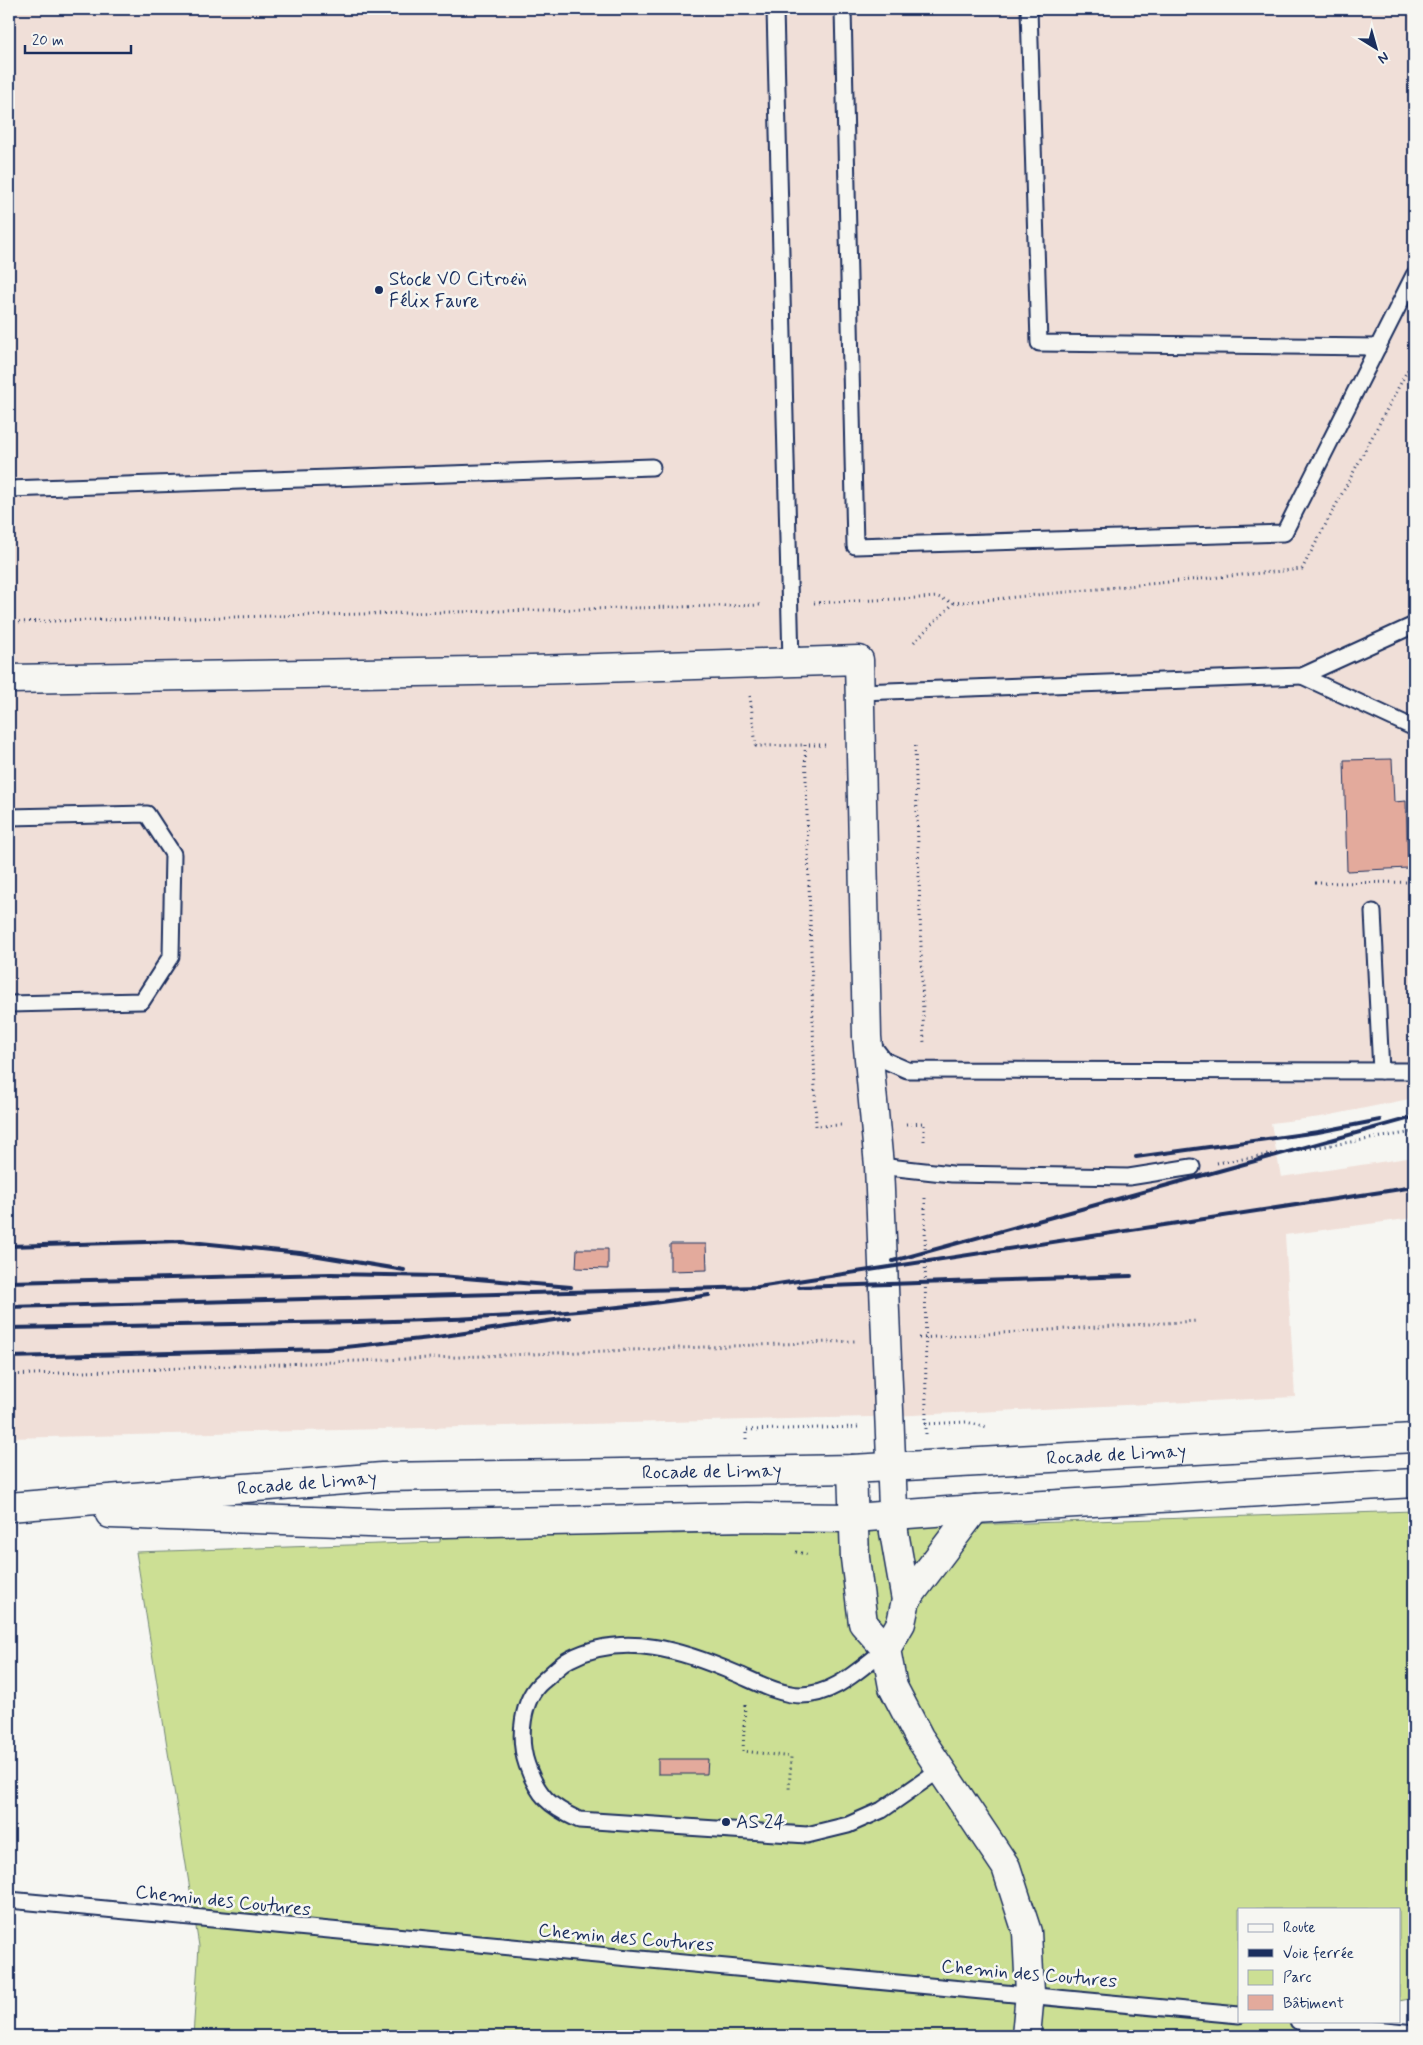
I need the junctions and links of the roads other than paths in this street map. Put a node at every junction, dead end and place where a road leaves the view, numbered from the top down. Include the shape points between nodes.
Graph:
1 (775, 9) edge
2 (843, 9) edge
3 (1029, 9) edge
4 (1414, 275) edge
5 (1378, 347) junction
6 (652, 467) dead end
7 (9, 489) edge
8 (1414, 625) edge
9 (791, 662) junction
10 (1302, 676) junction
11 (9, 679) edge
12 (860, 692) junction
13 (1414, 726) edge
14 (9, 817) edge
15 (1373, 912) dead end
16 (9, 1004) edge
17 (867, 1038) junction
18 (1381, 1071) junction
19 (1414, 1071) edge
20 (878, 1166) junction
21 (1192, 1167) road end
22 (1414, 1438) edge
23 (891, 1467) junction
24 (852, 1469) junction
25 (1414, 1483) edge
26 (9, 1509) edge
27 (975, 1509) junction
28 (894, 1514) junction
29 (854, 1518) junction
30 (906, 1600) junction
31 (886, 1649) junction
32 (942, 1768) junction
33 (9, 1900) edge
34 (1030, 1993) junction
35 (1238, 2015) edge
36 (1308, 2022) edge
37 (1414, 2033) edge
38 (1026, 2036) edge

1 - 9 lane
2 - 5 lane via 855,546 1284,534
3 - 5 lane via 1039,343
4 - 5 lane
6 - 7 lane
8 - 10 lane
9 - 11 main road
9 - 12 main road via 859,660
10 - 12 lane
10 - 13 lane
12 - 17 main road
14 - 16 lane via 147,814 173,854 171,956 142,1001
15 - 18 lane
17 - 18 lane via 884,1060 907,1070
17 - 20 main road
18 - 19 lane
20 - 21 lane via 952,1174 1129,1177
20 - 23 main road
22 - 23 main road, Rocade de Limay
23 - 24 main road, Rocade de Limay
23 - 28 main road
24 - 26 main road, Rocade de Limay via 382,1477
24 - 29 main road
25 - 27 main road, Rocade de Limay
26 - 29 main road, Rocade de Limay via 396,1524
27 - 28 main road, Rocade de Limay
27 - 30 main road
28 - 29 main road, Rocade de Limay
28 - 30 main road
29 - 31 main road via 863,1624
30 - 31 main road via 902,1623
31 - 32 main road via 893,1687 919,1737
31 - 32 lane via 832,1690 801,1695 766,1686 696,1656 636,1644 599,1647 568,1660 538,1685 522,1717 522,1751 533,1782 553,1807 578,1820 807,1835 848,1825 882,1810
32 - 34 main road via 1006,1867 1027,1932
33 - 34 lane, Chemin des Coutures via 340,1933
34 - 35 lane, Chemin des Coutures
34 - 38 main road
36 - 37 lane

